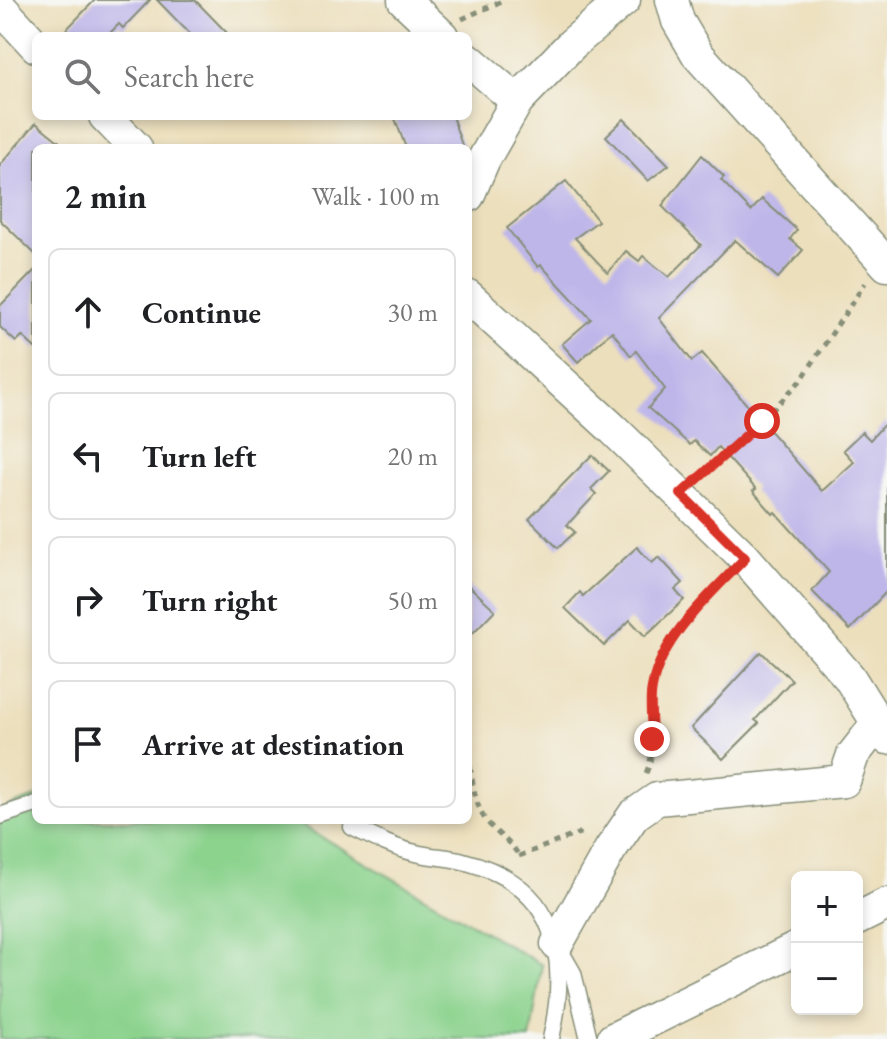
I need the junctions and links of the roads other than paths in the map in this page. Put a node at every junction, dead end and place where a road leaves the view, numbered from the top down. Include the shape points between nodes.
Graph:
1 (404, 0) edge
2 (624, 0) edge
3 (672, 0) edge
4 (0, 7) edge
5 (438, 32) edge
6 (32, 42) edge
7 (472, 62) edge
8 (517, 101) junction
9 (109, 120) edge
10 (132, 144) edge
11 (472, 187) edge
12 (885, 263) edge
13 (472, 300) edge
14 (882, 730) edge
15 (32, 805) edge
16 (0, 816) edge
17 (352, 827) dead end
18 (887, 904) edge
19 (863, 916) edge
20 (557, 944) junction
21 (791, 951) edge
22 (551, 1039) edge
23 (589, 1039) edge
24 (613, 1039) edge

1 - 5 street
2 - 8 street
3 - 12 street via 698,55
4 - 6 street
7 - 8 street
8 - 11 street
9 - 10 street
13 - 14 street via 745,558 841,666
14 - 20 street via 853,755 844,781 657,799 634,815
15 - 16 lane
17 - 20 lane via 386,844 496,873 527,892
18 - 19 street
20 - 22 lane via 559,980
20 - 23 lane via 573,973
21 - 24 street

